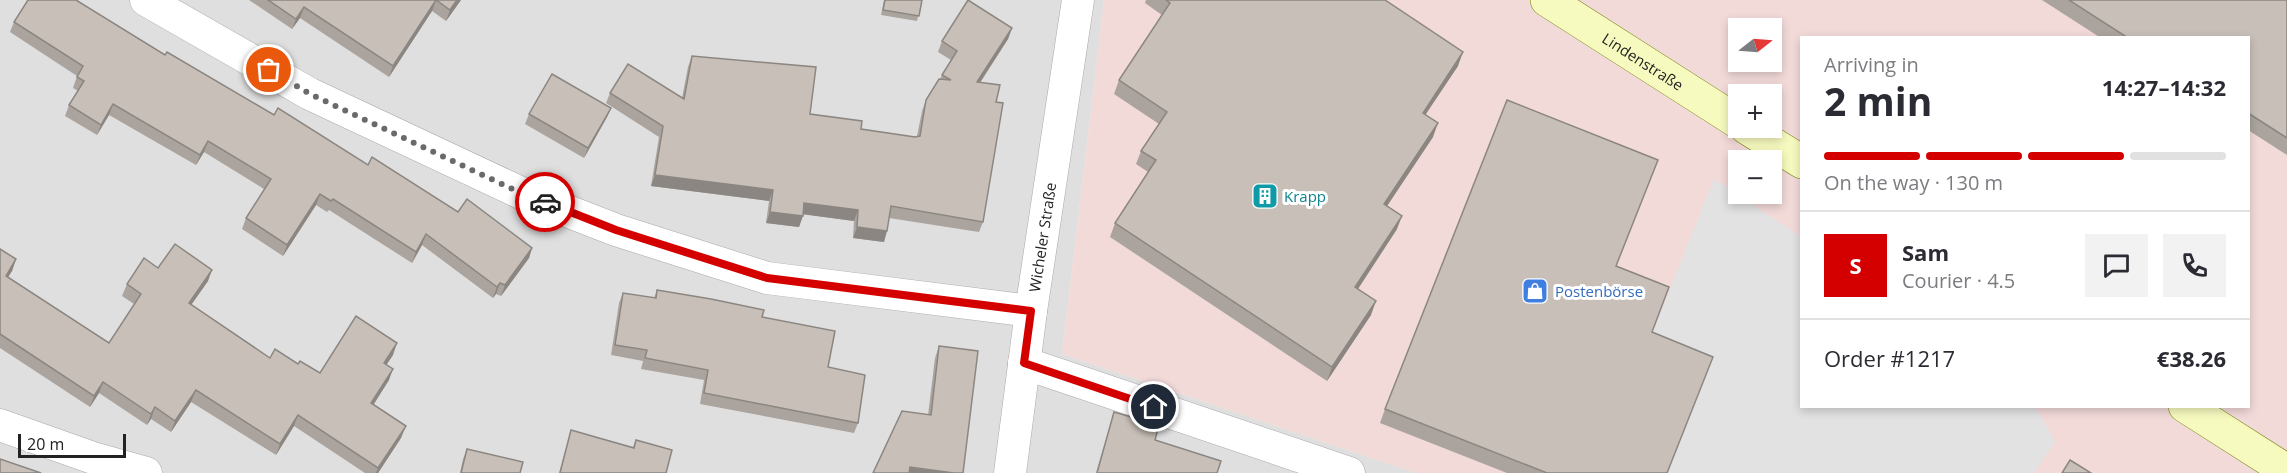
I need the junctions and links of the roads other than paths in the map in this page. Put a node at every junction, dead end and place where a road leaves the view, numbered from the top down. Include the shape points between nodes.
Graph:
1 (146, 0) edge
2 (1546, 0) edge
3 (1070, 3) edge
4 (1728, 116) edge
5 (1763, 138) edge
6 (1800, 161) edge
7 (1031, 311) junction
8 (1024, 363) junction
9 (2189, 408) edge
10 (0, 425) edge
11 (2287, 471) edge
12 (146, 473) edge
13 (1010, 473) edge
14 (1349, 473) edge

1 - 7 street via 310,94 521,193 616,230 767,278
2 - 4 street, Lindenstraße
3 - 7 street, Wicheler Straße
5 - 6 street
7 - 8 street, Wicheler Straße
8 - 13 street, Wicheler Straße
8 - 14 street
9 - 11 street
10 - 12 street

